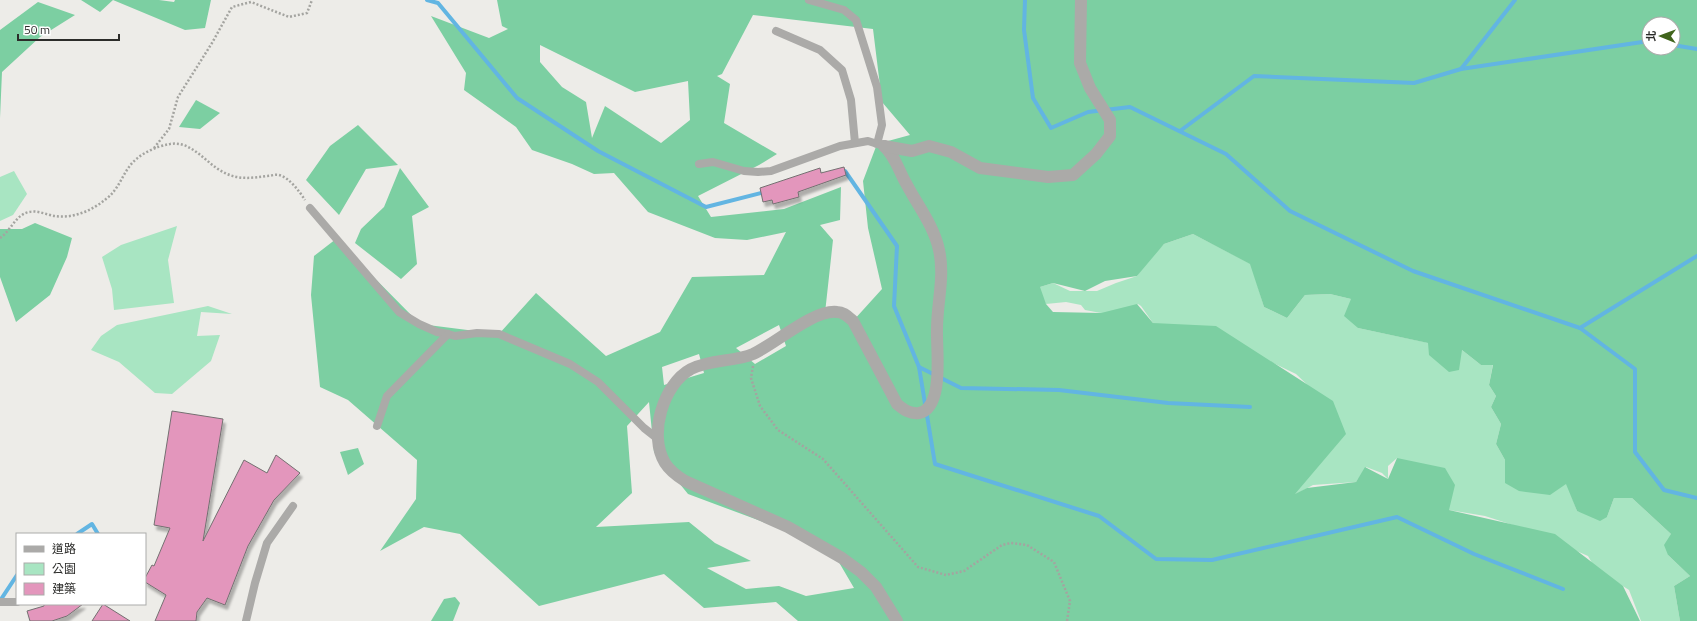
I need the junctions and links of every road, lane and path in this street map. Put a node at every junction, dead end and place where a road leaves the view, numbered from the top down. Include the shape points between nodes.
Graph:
1 (312, 0) edge
2 (809, 0) edge
3 (1081, 0) edge
4 (776, 31) dead end
5 (855, 143) junction
6 (880, 145) junction
7 (154, 148) junction
8 (699, 164) dead end
9 (310, 208) joint
10 (0, 238) edge
11 (448, 334) junction
12 (756, 352) junction
13 (377, 426) dead end
14 (658, 439) junction
15 (293, 506) dead end
16 (4, 602) edge
17 (16, 602) edge
18 (246, 621) edge
19 (897, 621) edge
20 (1067, 621) edge

1 - 7 path via 307,13 289,17 251,2 232,7 178,97 169,129
2 - 6 lane via 844,10 856,20 877,86 882,125
3 - 6 street via 1080,63 1090,88 1110,120 1110,136 1096,154 1073,175 1048,177 980,168 951,152 929,146 912,151
4 - 5 lane via 820,50 842,70 850,100
5 - 6 lane via 868,141
5 - 8 lane via 771,171 744,171 713,162
6 - 12 street via 893,155 906,184 929,222 940,255 936,385 930,405 917,413 904,410 897,404 853,321 844,314 836,312 812,319
7 - 9 path via 171,143 181,144 225,173 242,179 278,175 286,178 298,189
7 - 10 path via 137,159 108,198 92,209 70,216 29,212 19,216 8,232
9 - 11 lane via 399,312 437,332
11 - 13 lane via 388,396
11 - 14 lane via 499,334 570,364 598,382
12 - 14 street via 707,363 693,368 676,380 663,406
12 - 20 path via 751,378 760,406 778,430 823,459 918,567 946,575 964,571 1002,545 1027,545 1054,562 1070,601
14 - 19 street via 659,451 673,473 685,481 801,534 842,558 876,587
15 - 18 lane via 267,543 254,583
16 - 17 lane

